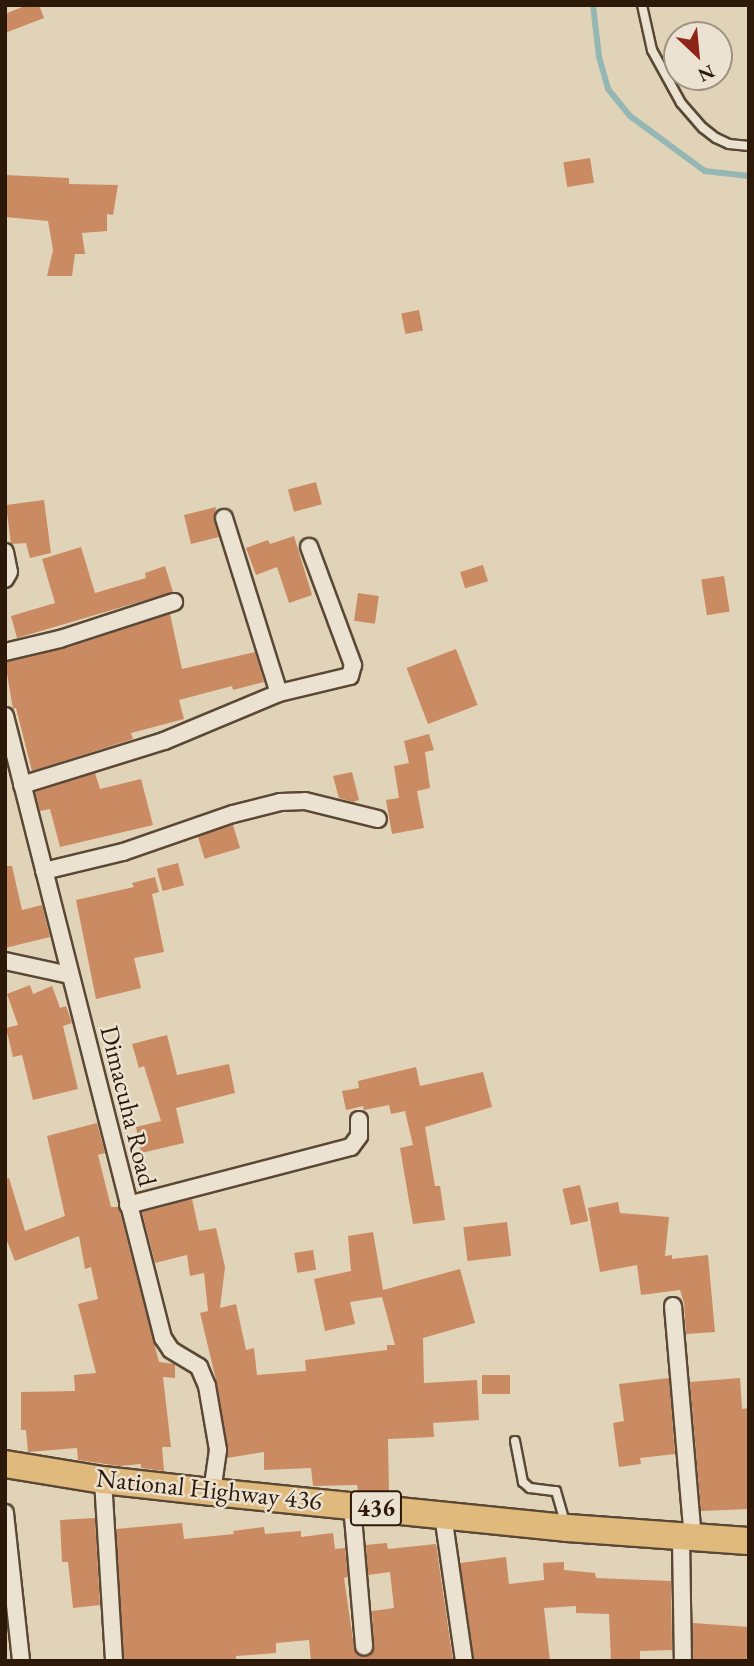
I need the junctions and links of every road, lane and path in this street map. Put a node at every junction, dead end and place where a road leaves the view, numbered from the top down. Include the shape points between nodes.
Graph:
1 (642, 5) edge
2 (749, 146) edge
3 (224, 518) dead end
4 (309, 547) dead end
5 (5, 552) edge
6 (5, 579) edge
7 (174, 602) dead end
8 (5, 652) edge
9 (279, 693) junction
10 (5, 716) edge
11 (22, 785) junction
12 (377, 819) dead end
13 (44, 871) junction
14 (5, 961) edge
15 (69, 975) junction
16 (359, 1119) dead end
17 (128, 1205) junction
18 (673, 1306) dead end
19 (515, 1441) dead end
20 (5, 1464) edge
21 (103, 1480) junction
22 (212, 1492) junction
23 (352, 1505) junction
24 (5, 1513) edge
25 (443, 1515) junction
26 (567, 1528) junction
27 (687, 1538) junction
28 (749, 1541) edge
29 (8, 1570) edge
30 (364, 1646) dead end
31 (21, 1661) edge
32 (114, 1661) edge
33 (464, 1661) edge
34 (683, 1661) edge

1 - 2 lane via 652,50 681,103 716,138
3 - 9 street
4 - 9 street via 353,671 343,679
5 - 6 street via 9,572
7 - 8 street
9 - 11 street via 164,741
10 - 11 street, Dimacuha Road
11 - 13 street, Dimacuha Road
12 - 13 street via 305,801 280,802 123,852
13 - 15 street, Dimacuha Road
14 - 15 street
15 - 17 street, Dimacuha Road
16 - 17 street via 359,1136 351,1147
17 - 22 street, Dimacuha Road via 163,1338 171,1350 199,1367 207,1386 218,1450
18 - 27 street
19 - 26 lane via 523,1482 530,1488 556,1491
20 - 21 main road, National Highway 436 / 436
21 - 22 main road, National Highway 436 / 436
21 - 32 street
22 - 23 main road, National Highway 436 / 436
23 - 25 main road, National Highway 436 / 436
23 - 30 street
24 - 29 street
25 - 26 main road, National Highway 436 / 436
25 - 33 street
26 - 27 main road, National Highway 436 / 436
27 - 28 main road, National Highway 436 / 436
27 - 34 street
29 - 31 street

